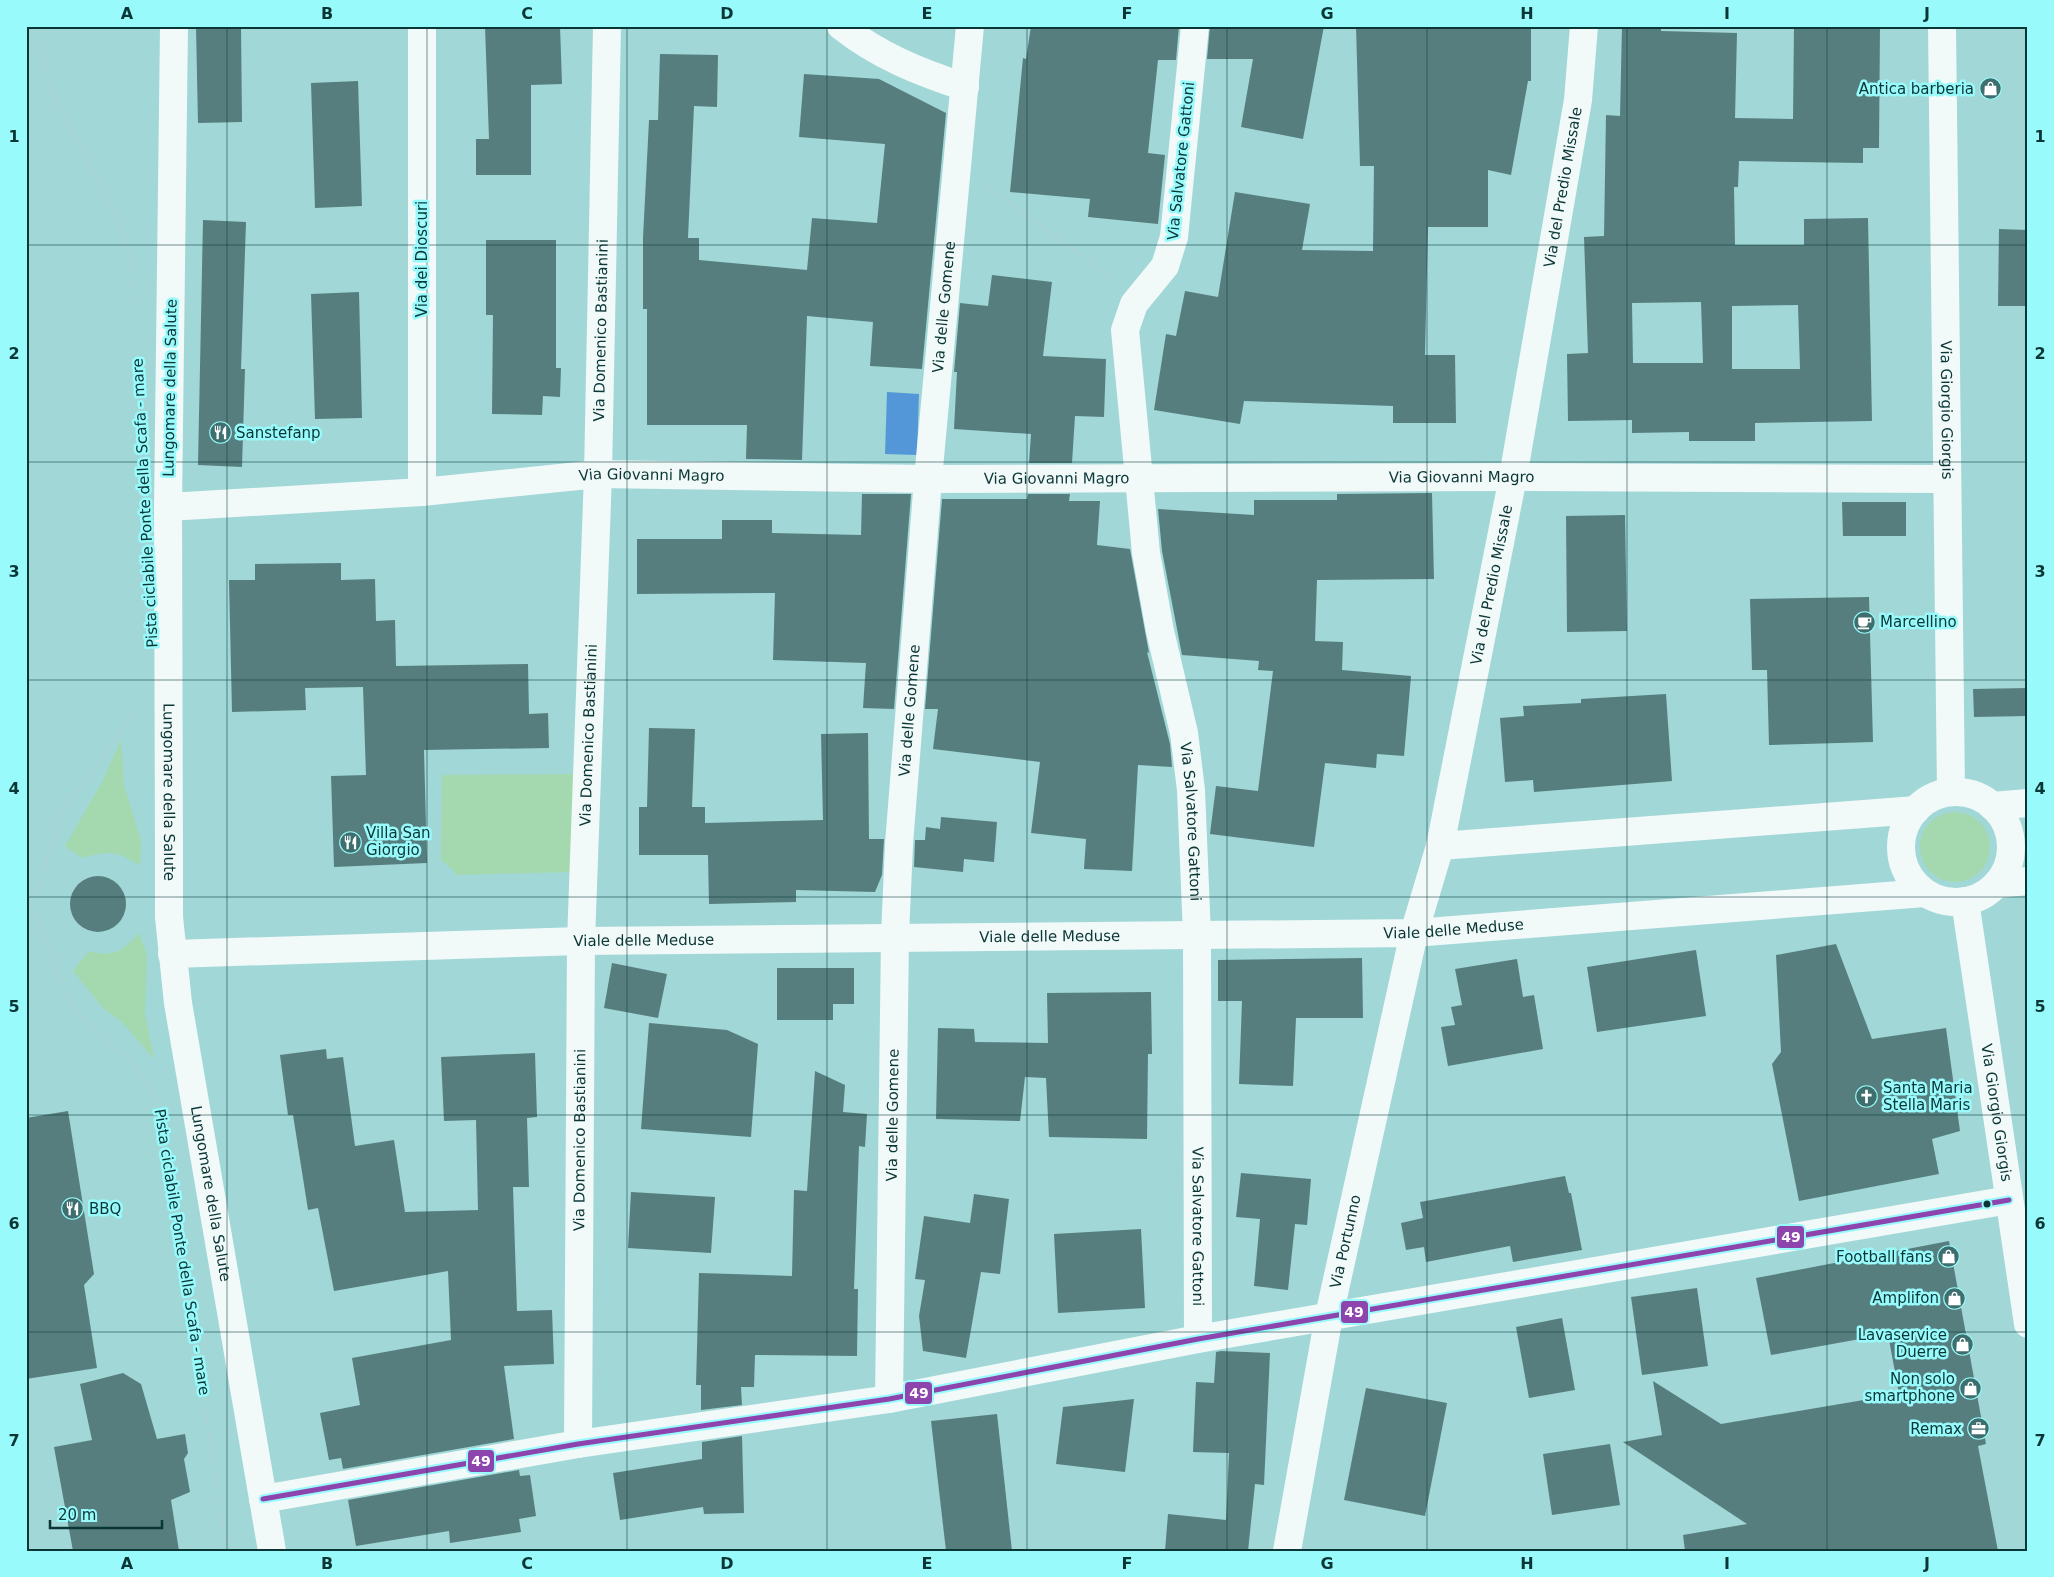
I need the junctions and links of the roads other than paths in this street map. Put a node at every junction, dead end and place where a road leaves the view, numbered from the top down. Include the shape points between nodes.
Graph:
1 (174, 26) edge
2 (422, 26) edge
3 (607, 26) edge
4 (841, 26) edge
5 (970, 26) edge
6 (1195, 26) edge
7 (1584, 26) edge
8 (1942, 26) edge
9 (964, 87) junction
10 (598, 474) junction
11 (1514, 476) junction
12 (928, 479) junction
13 (1138, 479) junction
14 (1945, 479) junction
15 (422, 492) junction
16 (168, 507) junction
17 (1951, 792) junction
18 (2028, 803) edge
19 (1992, 806) junction
20 (1916, 810) junction
21 (1440, 846) junction
22 (2028, 881) edge
23 (1997, 884) junction
24 (1925, 893) junction
25 (1965, 901) junction
26 (1414, 933) junction
27 (1197, 935) junction
28 (896, 936) junction
29 (581, 941) junction
30 (172, 954) junction
31 (2009, 1200) junction
32 (1329, 1316) junction
33 (2028, 1324) edge
34 (1198, 1339) junction
35 (889, 1399) junction
36 (578, 1444) junction
37 (263, 1499) junction
38 (272, 1551) edge
39 (1287, 1551) edge

1 - 16 street, Lungomare della Salute
2 - 15 street, Via dei Dioscuri
3 - 10 street, Via Domenico Bastianini
4 - 9 street via 898,63
5 - 9 street, Via delle Gomene
6 - 13 street, Via Salvatore Gattoni via 1174,237 1165,266 1141,294 1130,312 1125,330
7 - 11 street, Via del Predio Missale via 1578,100
8 - 14 street, Via Giorgio Giorgis
9 - 12 street, Via delle Gomene
10 - 12 street, Via Giovanni Magro
10 - 15 street, Via Giovanni Magro
10 - 29 street, Via Domenico Bastianini
11 - 13 street, Via Giovanni Magro
11 - 14 street, Via Giovanni Magro
11 - 21 street, Via del Predio Missale
12 - 13 street, Via Giovanni Magro
12 - 28 street, Via delle Gomene via 899,844
13 - 27 street, Via Salvatore Gattoni via 1153,596 1187,755
14 - 17 street, Via Giorgio Giorgis
15 - 16 street, Via Giovanni Magro
16 - 30 street, Lungomare della Salute
17 - 19 street via 1976,796
17 - 20 street via 1933,797
18 - 19 street
19 - 23 street via 2005,822 2010,841 2010,859
20 - 21 street
20 - 24 street via 1905,825 1901,850 1909,876
21 - 26 street, Via del Predio Missale
22 - 23 street
23 - 25 street via 1983,895
24 - 25 street via 1942,901
24 - 26 street, Viale delle Meduse
25 - 31 street, Via Giorgio Giorgis
26 - 27 street, Viale delle Meduse
26 - 32 street, Via Portunno
27 - 28 street, Viale delle Meduse
27 - 34 street, Via Salvatore Gattoni
28 - 29 street, Viale delle Meduse
28 - 35 street, Via delle Gomene
29 - 30 street, Viale delle Meduse
29 - 36 street, Via Domenico Bastianini
30 - 37 street, Lungomare della Salute
31 - 32 street
31 - 33 street, Via Giorgio Giorgis
32 - 34 street
32 - 39 street, Via Portunno
34 - 35 street
35 - 36 street
36 - 37 street
37 - 38 street, Lungomare della Salute

